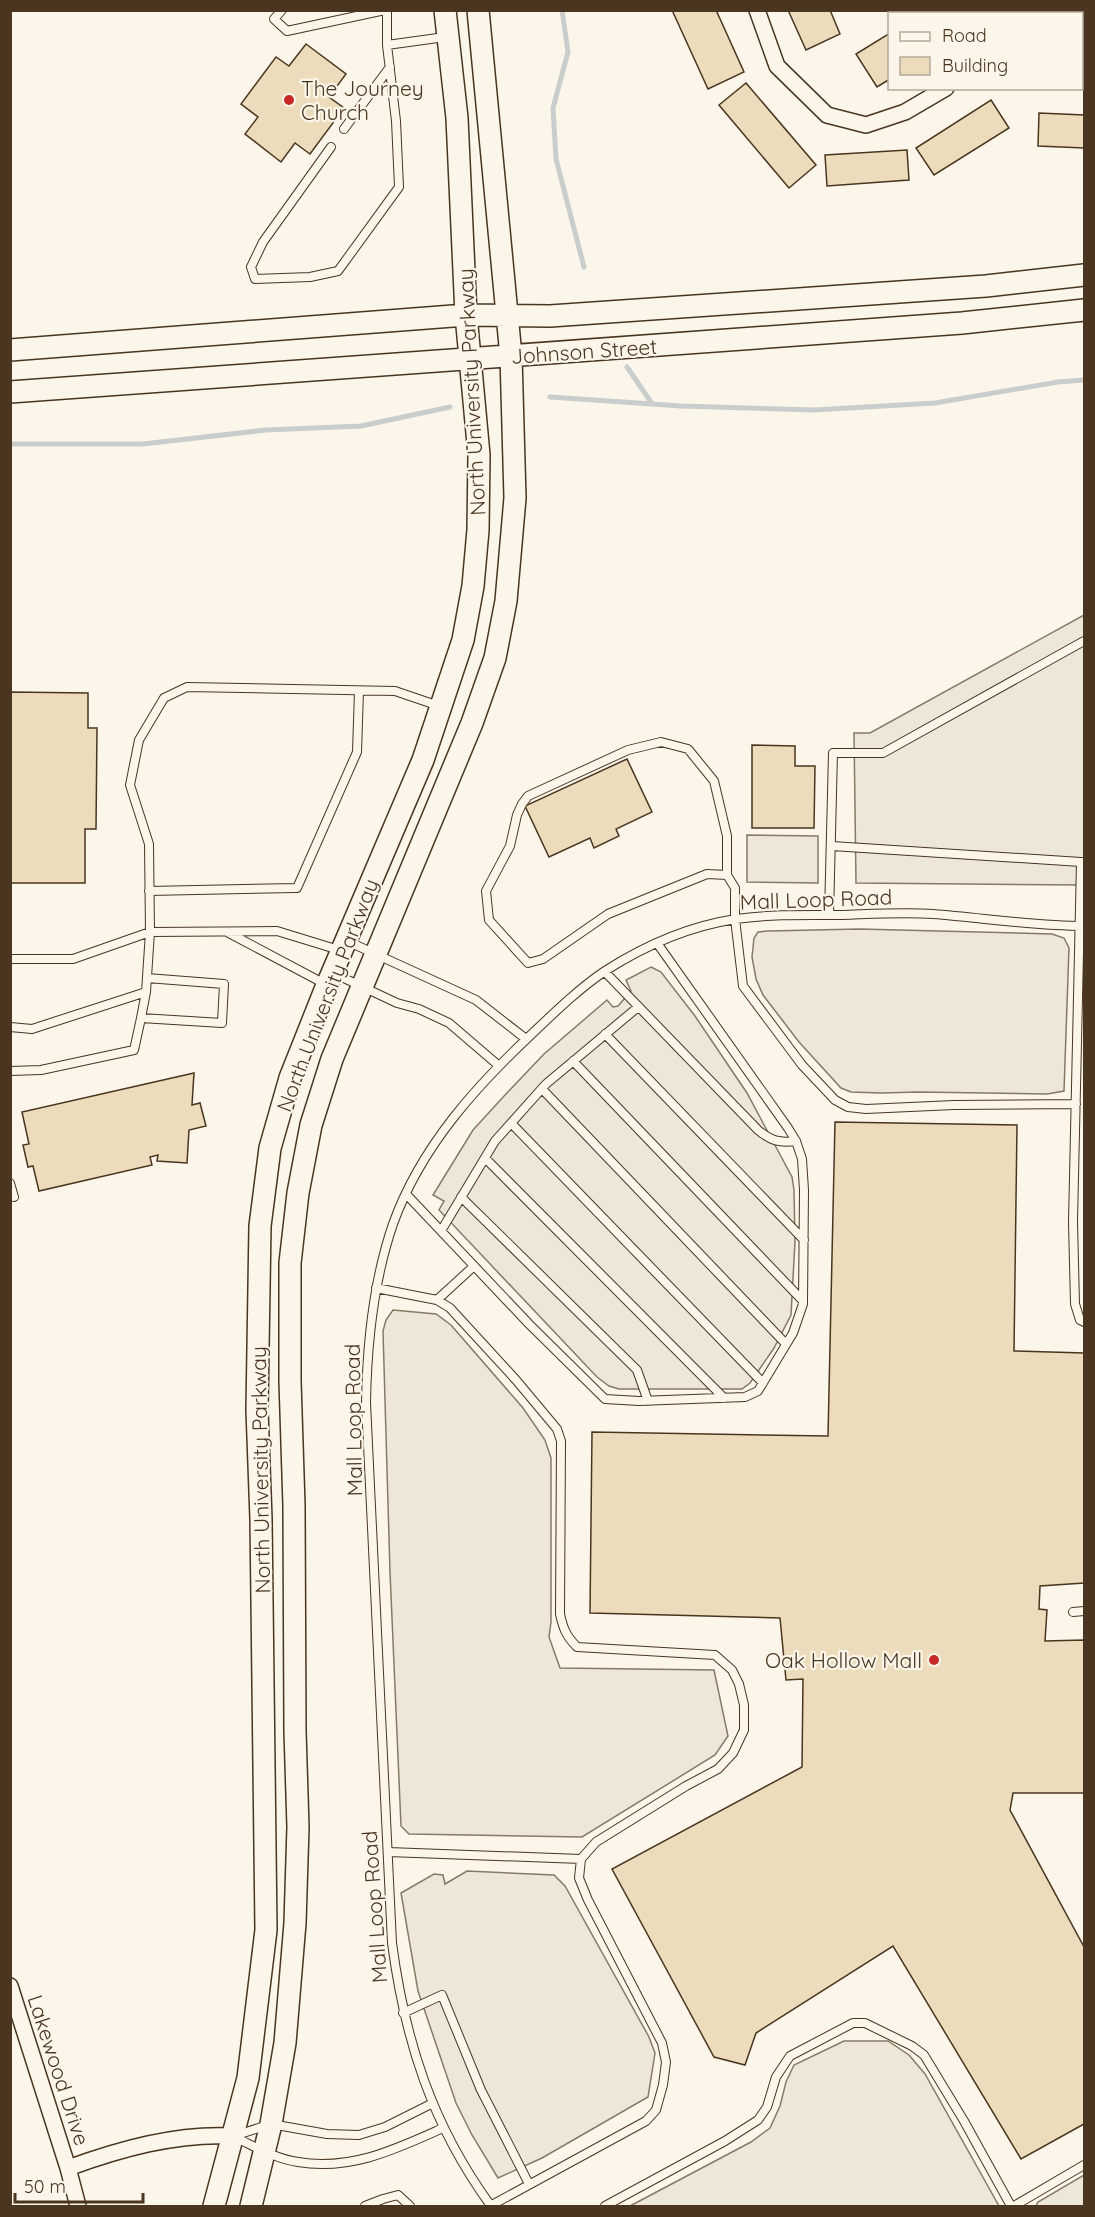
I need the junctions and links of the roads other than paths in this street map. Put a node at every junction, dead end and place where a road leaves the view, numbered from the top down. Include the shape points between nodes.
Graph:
1 (282, 10) edge
2 (386, 10) edge
3 (445, 10) edge
4 (478, 10) edge
5 (756, 10) edge
6 (448, 36) junction
7 (387, 45) junction
8 (390, 67) junction
9 (943, 90) edge
10 (344, 129) dead end
11 (331, 147) dead end
12 (1084, 275) edge
13 (1084, 310) edge
14 (466, 315) junction
15 (506, 316) junction
16 (10, 350) edge
17 (511, 356) junction
18 (471, 360) junction
19 (10, 392) edge
20 (1084, 641) edge
21 (359, 691) junction
22 (440, 707) junction
23 (832, 846) junction
24 (1083, 862) edge
25 (727, 875) junction
26 (149, 891) junction
27 (829, 915) junction
28 (735, 919) junction
29 (1082, 926) edge
30 (226, 931) junction
31 (150, 932) junction
32 (657, 943) junction
33 (343, 946) junction
34 (376, 955) junction
35 (10, 959) edge
36 (604, 972) junction
37 (147, 978) junction
38 (329, 979) junction
39 (362, 986) junction
40 (146, 992) junction
41 (638, 1007) junction
42 (141, 1018) junction
43 (10, 1027) edge
44 (605, 1034) junction
45 (526, 1039) junction
46 (573, 1061) junction
47 (498, 1065) junction
48 (10, 1071) edge
49 (542, 1089) junction
50 (1076, 1104) junction
51 (511, 1123) junction
52 (796, 1141) junction
53 (485, 1158) junction
54 (10, 1183) edge
55 (406, 1194) junction
56 (14, 1197) dead end
57 (461, 1197) junction
58 (441, 1231) junction
59 (804, 1240) junction
60 (474, 1266) junction
61 (376, 1288) junction
62 (437, 1300) junction
63 (803, 1301) junction
64 (1084, 1322) edge
65 (786, 1344) junction
66 (763, 1383) junction
67 (724, 1398) junction
68 (648, 1401) junction
69 (1084, 1611) edge
70 (1073, 1612) dead end
71 (388, 1852) junction
72 (581, 1859) junction
73 (10, 1986) edge
74 (403, 2013) junction
75 (432, 2103) junction
76 (271, 2124) junction
77 (443, 2128) junction
78 (232, 2136) junction
79 (265, 2151) junction
80 (1084, 2165) edge
81 (68, 2168) junction
82 (529, 2184) junction
83 (78, 2206) edge
84 (214, 2206) edge
85 (251, 2206) edge
86 (365, 2206) edge
87 (410, 2206) edge
88 (490, 2206) edge
89 (606, 2206) edge
90 (1013, 2206) edge

1 - 2 lane via 274,19 287,31
2 - 7 lane
3 - 6 main road, North University Parkway
4 - 15 main road, North University Parkway
5 - 9 street via 777,66 827,115 866,125 905,112
6 - 7 lane
6 - 14 main road, North University Parkway via 457,118
7 - 8 lane
8 - 10 lane
8 - 11 lane via 399,187 338,271 310,277 255,279 251,267 263,242
12 - 15 main road, Johnson Street via 986,286
13 - 17 main road, Johnson Street via 962,323
14 - 15 main road, Johnson Street
14 - 16 main road, Johnson Street
14 - 18 main road, North University Parkway
15 - 17 main road, North University Parkway
17 - 18 main road, Johnson Street
17 - 34 main road, North University Parkway via 515,498 506,601 495,658
18 - 19 main road, Johnson Street
18 - 22 main road, North University Parkway via 479,455 473,586 463,640
20 - 23 lane via 883,753 833,753
21 - 22 lane via 395,691
21 - 26 lane via 357,752 297,888
21 - 26 lane via 187,687 164,698 139,740 130,785 149,844
22 - 33 main road, North University Parkway via 423,760
23 - 24 lane
23 - 27 lane
24 - 29 lane
25 - 25 lane via 707,874 608,914 543,959 528,963 489,920 486,891 510,846 528,795 628,750 661,742 688,749 714,781 727,836
25 - 28 lane via 735,888
26 - 31 lane
27 - 28 lane, Mall Loop Road
27 - 29 lane, Mall Loop Road via 931,914
28 - 32 lane, Mall Loop Road
28 - 50 lane via 743,986 802,1065 835,1100 848,1107 866,1108
29 - 50 lane
30 - 31 lane
30 - 33 lane via 277,931
30 - 38 lane
31 - 35 lane via 74,959
31 - 37 lane
32 - 36 lane, Mall Loop Road
32 - 52 lane
33 - 34 lane
33 - 38 main road, North University Parkway
34 - 39 main road, North University Parkway
34 - 45 lane via 476,1000
36 - 41 lane
36 - 45 lane, Mall Loop Road
37 - 40 lane
37 - 42 lane via 224,984 222,1023
38 - 39 lane
38 - 78 main road, North University Parkway via 290,1078 270,1148 260,1226 257,1410 266,1930 248,2078
39 - 47 lane via 449,1023
39 - 76 main road, North University Parkway via 332,1059 311,1125 290,1263 298,1827 285,2043
40 - 42 lane
40 - 43 lane via 32,1029
41 - 44 lane
41 - 52 lane via 763,1134 778,1143
42 - 48 lane via 134,1050 42,1070
44 - 46 lane
44 - 59 lane
45 - 47 lane, Mall Loop Road
46 - 49 lane
46 - 63 lane
47 - 55 lane, Mall Loop Road via 444,1130
49 - 51 lane
49 - 65 lane
50 - 64 lane via 1075,1304
51 - 53 lane
51 - 66 lane
52 - 59 lane via 803,1170
53 - 57 lane
53 - 67 lane
54 - 56 lane
55 - 58 lane
55 - 61 lane, Mall Loop Road
57 - 58 lane
57 - 68 lane via 637,1370
58 - 60 lane
59 - 63 lane
60 - 62 lane
60 - 68 lane via 605,1398
61 - 62 lane
61 - 71 lane, Mall Loop Road via 367,1347 366,1403
62 - 72 lane via 474,1332 557,1429 561,1442 560,1614 568,1638 577,1647 715,1655 732,1670 740,1687 744,1730 733,1753 718,1769 596,1842
63 - 65 lane
65 - 66 lane
66 - 67 lane via 758,1391 745,1397
67 - 68 lane
69 - 70 lane
71 - 72 lane
71 - 74 lane, Mall Loop Road via 392,1942
72 - 82 lane via 579,1878 588,1900 662,2043 666,2062 663,2085 656,2110 646,2121
73 - 81 street, Lakewood Drive
74 - 75 lane, Mall Loop Road
74 - 82 lane via 442,1995 481,2090
75 - 76 lane via 385,2127 359,2135
75 - 77 lane, Mall Loop Road
76 - 78 lane
76 - 79 main road, North University Parkway
77 - 79 lane via 369,2159 344,2163 296,2162
77 - 88 lane, Mall Loop Road
78 - 79 lane
78 - 81 street, Lakewood Drive via 205,2135 159,2143
78 - 84 main road, North University Parkway
79 - 85 main road, North University Parkway
80 - 90 lane
81 - 83 street, Lakewood Drive
82 - 88 lane
86 - 87 lane via 398,2195
89 - 90 lane via 758,2120 767,2108 776,2077 790,2056 853,2023 866,2023 924,2055

